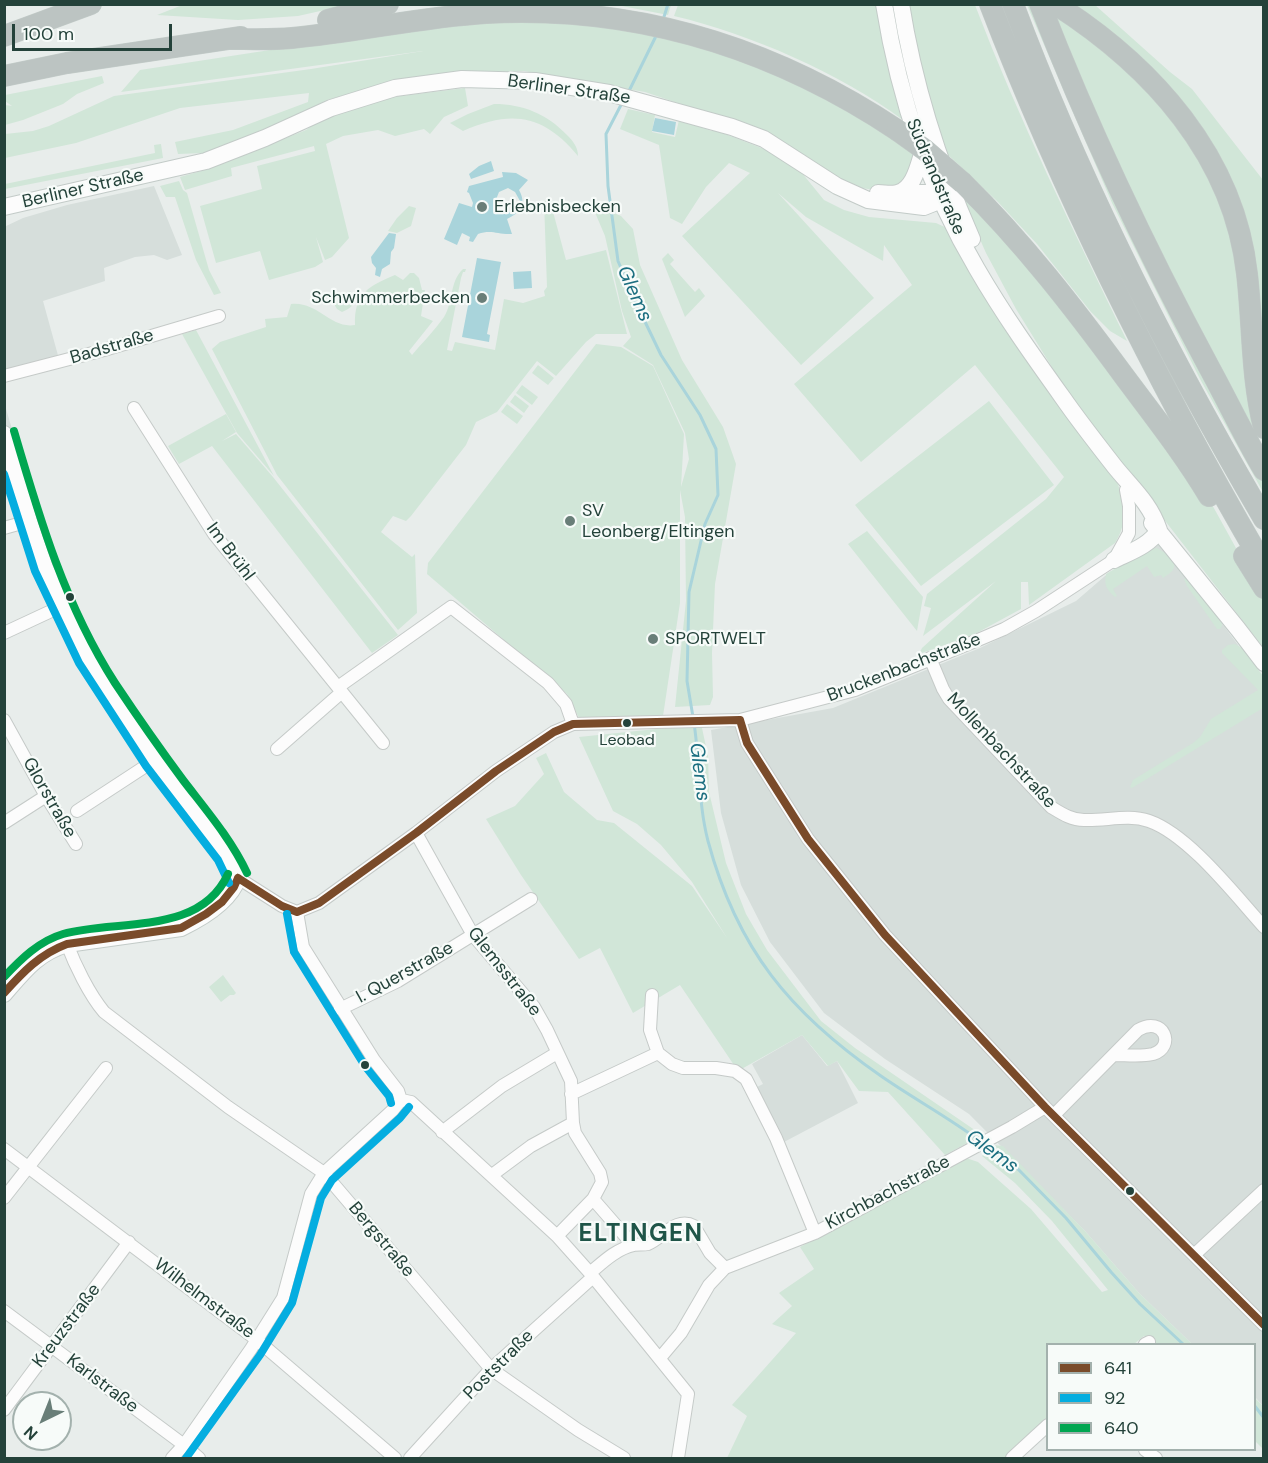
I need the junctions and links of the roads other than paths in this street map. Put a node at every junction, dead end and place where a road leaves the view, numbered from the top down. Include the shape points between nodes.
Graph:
1 (91, 4) edge
2 (388, 4) edge
3 (884, 4) edge
4 (902, 4) edge
5 (990, 4) edge
6 (1013, 4) edge
7 (1040, 4) edge
8 (1055, 4) edge
9 (4, 36) edge
10 (228, 39) junction
11 (4, 76) edge
12 (922, 154) junction
13 (898, 193) junction
14 (953, 193) junction
15 (854, 194) junction
16 (4, 207) edge
17 (219, 316) dead end
18 (4, 376) edge
19 (134, 408) dead end
20 (1263, 428) edge
21 (4, 434) edge
22 (1116, 467) junction
23 (1263, 470) edge
24 (1126, 490) junction
25 (1263, 519) edge
26 (29, 521) junction
27 (4, 528) edge
28 (1159, 530) junction
29 (1124, 543) junction
30 (1113, 560) junction
31 (1263, 566) edge
32 (1263, 588) edge
33 (62, 606) junction
34 (4, 633) edge
35 (930, 658) junction
36 (1263, 663) edge
37 (340, 690) junction
38 (4, 720) edge
39 (740, 720) junction
40 (573, 724) junction
41 (383, 743) dead end
42 (277, 749) dead end
43 (156, 760) junction
44 (46, 796) junction
45 (77, 811) dead end
46 (4, 824) edge
47 (416, 833) junction
48 (76, 844) dead end
49 (238, 878) junction
50 (531, 899) dead end
51 (297, 912) junction
52 (1263, 927) edge
53 (473, 935) junction
54 (67, 944) junction
55 (4, 993) edge
56 (652, 995) dead end
57 (340, 1009) junction
58 (557, 1053) junction
59 (658, 1053) junction
60 (1114, 1055) dead end
61 (106, 1068) dead end
62 (572, 1094) junction
63 (401, 1100) junction
64 (1050, 1111) junction
65 (573, 1123) junction
66 (442, 1132) junction
67 (4, 1149) edge
68 (28, 1166) junction
69 (324, 1173) junction
70 (492, 1175) junction
71 (1263, 1190) edge
72 (4, 1198) edge
73 (593, 1199) junction
74 (815, 1233) junction
75 (557, 1236) junction
76 (129, 1242) junction
77 (633, 1245) junction
78 (1194, 1255) junction
79 (725, 1268) junction
80 (591, 1275) junction
81 (4, 1311) edge
82 (1263, 1325) edge
83 (257, 1340) junction
84 (52, 1347) junction
85 (660, 1358) junction
86 (490, 1369) junction
87 (4, 1410) edge
88 (1046, 1426) edge
89 (184, 1445) junction
90 (172, 1458) edge
91 (199, 1458) edge
92 (395, 1458) edge
93 (410, 1458) edge
94 (624, 1458) edge
95 (678, 1458) edge
96 (1012, 1458) edge

1 - 9 highway
2 - 10 highway via 337,19
3 - 12 main road, Südrandstraße via 902,92
4 - 14 main road, Südrandstraße via 917,84
5 - 31 highway via 1105,267 1213,479
6 - 25 highway via 1111,231
7 - 23 highway via 1127,207
8 - 20 highway via 1131,62 1167,97 1221,179 1240,234 1248,283 1255,391
10 - 11 highway
10 - 14 highway, bridge via 291,38 484,13 566,13 620,18 686,32 795,71 847,99 925,150
12 - 13 main road via 916,174 906,189
12 - 14 main road, Südrandstraße
13 - 14 main road
13 - 15 main road
14 - 15 main road, Berliner Straße via 924,207
14 - 22 main road, Südrandstraße via 1000,306 1064,400
14 - 32 highway via 1029,252 1202,485
15 - 16 main road, Berliner Straße via 764,140 732,127 609,93 535,81 462,79 395,88 331,108 206,161
17 - 18 street, Badstraße
19 - 37 street, Im Brühl via 214,534
21 - 26 main road
22 - 24 main road, Südrandstraße
22 - 28 main road, Südrandstraße via 1144,499
24 - 28 main road, Südrandstraße
24 - 29 street, Bruckenbachstraße via 1130,526
26 - 27 street
26 - 33 main road
28 - 29 main road via 1145,531
28 - 30 main road via 1144,544
28 - 36 main road, Südrandstraße
29 - 30 street, Bruckenbachstraße
30 - 35 street, Bruckenbachstraße via 1070,591 1004,629
33 - 34 street
33 - 43 main road via 106,688
35 - 39 street, Bruckenbachstraße via 855,690
35 - 52 street, Mollenbachstraße via 949,699 1051,807 1083,820 1149,821 1202,858
37 - 40 street via 451,608 548,683 566,704
37 - 41 street, Im Brühl
37 - 42 street
38 - 44 street, Glorstraße
39 - 40 street, Bruckenbachstraße
39 - 64 street via 747,743 807,839 885,935
40 - 47 street, Bruckenbachstraße via 554,732 496,771
43 - 45 street
43 - 49 main road via 227,855
44 - 46 street
44 - 48 street, Glorstraße
47 - 51 street, Bruckenbachstraße via 319,903
47 - 53 street, Glemsstraße
49 - 51 street
49 - 54 main road via 230,896 181,928
50 - 53 street, I. Querstraße
51 - 57 street via 303,947
53 - 57 street, I. Querstraße via 398,981
53 - 58 street, Glemsstraße via 534,1007
54 - 55 main road via 38,957
54 - 69 street, Bergstraße via 104,1012 228,1107
56 - 59 street via 650,1030
57 - 63 street
58 - 62 street, Glemsstraße via 571,1081
58 - 66 street via 502,1086
59 - 62 street
59 - 74 street via 683,1068 735,1071 747,1079
60 - 64 street, Kirchbachstraße
61 - 68 street
62 - 65 street, Glemsstraße
63 - 66 street via 411,1102
63 - 69 street
64 - 74 street, Kirchbachstraße
64 - 78 street
65 - 70 street via 531,1146
65 - 73 street, Glemsstraße via 600,1173 602,1182
66 - 70 street
67 - 68 street, Wilhelmstraße
68 - 72 street
68 - 76 street, Wilhelmstraße
69 - 83 street via 312,1194 283,1298
69 - 86 street, Bergstraße
70 - 75 street
71 - 78 street
73 - 75 street
73 - 77 street
74 - 79 street, Kirchbachstraße
75 - 80 street
76 - 83 street, Wilhelmstraße
76 - 84 street, Kreuzstraße
77 - 79 street, Poststraße via 647,1244 672,1227 689,1223
77 - 80 street, Poststraße via 615,1252
78 - 82 street
79 - 85 street, Kirchbachstraße via 709,1285 681,1333
80 - 85 street
80 - 86 street, Poststraße
81 - 84 street, Karlstraße
83 - 89 street
83 - 92 street, Wilhelmstraße
84 - 87 street, Kreuzstraße
84 - 89 street, Karlstraße
85 - 95 street via 688,1394
86 - 93 street, Poststraße
86 - 94 street, Bergstraße
88 - 96 street
89 - 90 street
89 - 91 street, Karlstraße

